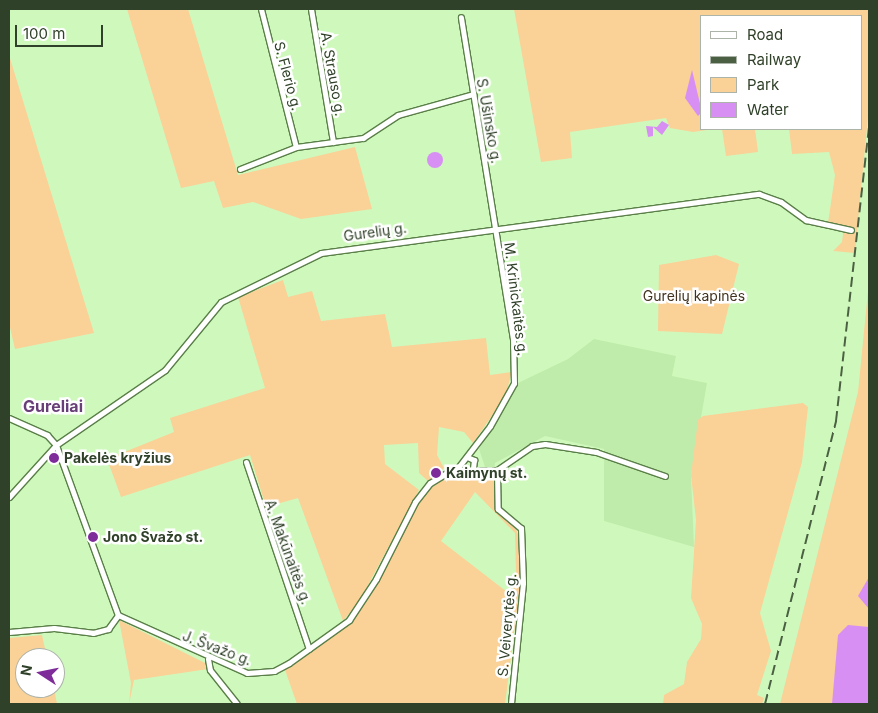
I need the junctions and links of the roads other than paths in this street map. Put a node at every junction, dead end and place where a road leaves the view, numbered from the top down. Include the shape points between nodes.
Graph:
1 (261, 9) edge
2 (310, 9) edge
3 (461, 17) dead end
4 (473, 94) junction
5 (333, 142) junction
6 (296, 147) junction
7 (240, 169) dead end
8 (496, 228) junction
9 (851, 230) dead end
10 (9, 418) edge
11 (490, 426) joint
12 (56, 445) junction
13 (467, 457) junction
14 (246, 462) dead end
15 (472, 468) junction
16 (457, 469) junction
17 (497, 470) junction
18 (665, 476) dead end
19 (9, 497) edge
20 (118, 615) junction
21 (10, 633) edge
22 (309, 649) junction
23 (208, 659) junction
24 (237, 704) edge
25 (511, 704) edge

1 - 6 street, S. Flerio g.
2 - 5 street, A. Strauso g.
3 - 4 street, S. Ušinsko g.
4 - 5 street via 398,115 363,138
4 - 8 street, S. Ušinsko g.
5 - 6 street
6 - 7 street
8 - 9 street, Gurelių g. via 759,194 825,225
8 - 11 street, M. Krinickaitės g. via 513,339 514,382
8 - 12 street, Gurelių g. via 332,250 284,268 221,302 165,370
10 - 12 street via 47,435
11 - 13 street, J. Švažo g.
12 - 19 street, Gurelių g.
12 - 20 street
13 - 15 street via 474,460
13 - 16 street, J. Švažo g.
14 - 22 street, A. Makūnaitės g.
15 - 16 street, J. Švažo g.
15 - 17 street, J. Švažo g.
16 - 22 street, J. Švažo g. via 434,479 415,502 376,579 349,620
17 - 18 street via 532,446 545,444 596,452
17 - 25 street, S. Veiverytės g. via 498,509 521,528 523,584
20 - 21 street via 108,628 93,633 54,628
20 - 23 street, J. Švažo g.
22 - 23 street, J. Švažo g. via 274,671 257,674
23 - 24 street via 210,670

